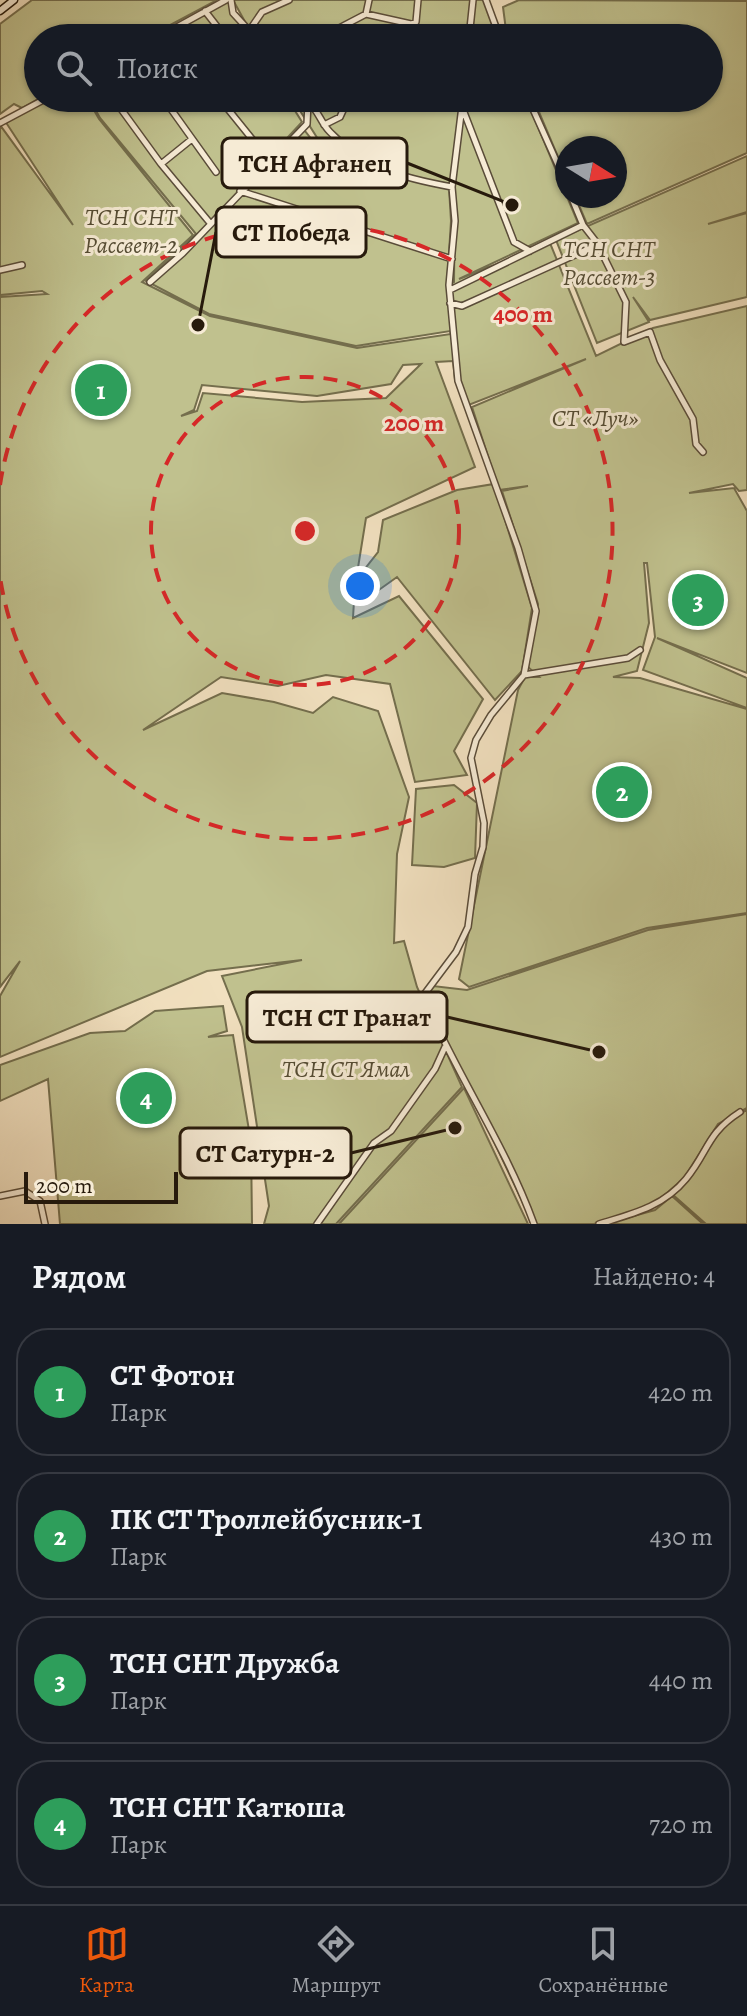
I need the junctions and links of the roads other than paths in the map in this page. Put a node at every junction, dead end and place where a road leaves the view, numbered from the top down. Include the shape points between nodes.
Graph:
1 (14, 0) edge
2 (229, 0) edge
3 (289, 0) edge
4 (369, 0) edge
5 (418, 0) edge
6 (473, 0) edge
7 (486, 0) edge
8 (0, 11) edge
9 (205, 11) junction
10 (366, 14) junction
11 (185, 24) edge
12 (215, 24) edge
13 (243, 24) edge
14 (254, 24) edge
15 (347, 24) edge
16 (470, 24) edge
17 (495, 24) edge
18 (24, 110) edge
19 (123, 112) edge
20 (173, 112) edge
21 (230, 112) edge
22 (306, 112) edge
23 (318, 112) edge
24 (342, 112) edge
25 (460, 112) edge
26 (463, 112) edge
27 (534, 112) edge
28 (0, 123) edge
29 (324, 125) junction
30 (192, 139) junction
31 (555, 158) edge
32 (269, 160) junction
33 (161, 164) junction
34 (216, 172) dead end
35 (452, 187) junction
36 (240, 191) junction
37 (576, 208) edge
38 (210, 223) junction
39 (583, 225) junction
40 (597, 245) junction
41 (530, 251) junction
42 (452, 259) junction
43 (22, 265) dead end
44 (0, 270) edge
45 (150, 282) dead end
46 (450, 290) junction
47 (450, 303) junction
48 (703, 452) dead end
49 (640, 650) dead end
50 (524, 675) junction
51 (445, 1047) junction
52 (740, 1112) dead end
53 (0, 1196) edge
54 (45, 1224) edge
55 (317, 1224) edge
56 (534, 1224) edge
57 (599, 1224) edge

1 - 8 main road
2 - 9 street
2 - 13 street
3 - 14 street via 262,12
4 - 10 street
5 - 10 street via 416,22 411,24
6 - 16 street
7 - 17 street
9 - 11 street
9 - 12 street
10 - 15 street
18 - 28 street
19 - 33 street
20 - 30 street
21 - 32 street
22 - 32 street via 307,124
23 - 29 street
24 - 29 street
25 - 35 street
26 - 41 street via 514,242
27 - 31 street
29 - 35 street via 356,154 393,176
30 - 33 street
30 - 34 street
32 - 36 street
33 - 38 street
35 - 42 street
36 - 38 street
36 - 42 street
37 - 39 street
38 - 45 street
39 - 40 street
39 - 41 street
40 - 47 street via 462,306
40 - 48 street via 626,302 624,342 650,332 693,419 696,444
41 - 46 street
42 - 46 street
43 - 44 street
46 - 47 street
47 - 50 street via 458,381 536,611
49 - 50 street via 628,658
50 - 51 street via 483,727 471,758 484,823 468,927 423,996
51 - 55 street via 391,1131 374,1143
51 - 56 street via 510,1164
52 - 57 street via 719,1126 686,1179 652,1208
53 - 54 street via 25,1191 40,1201

